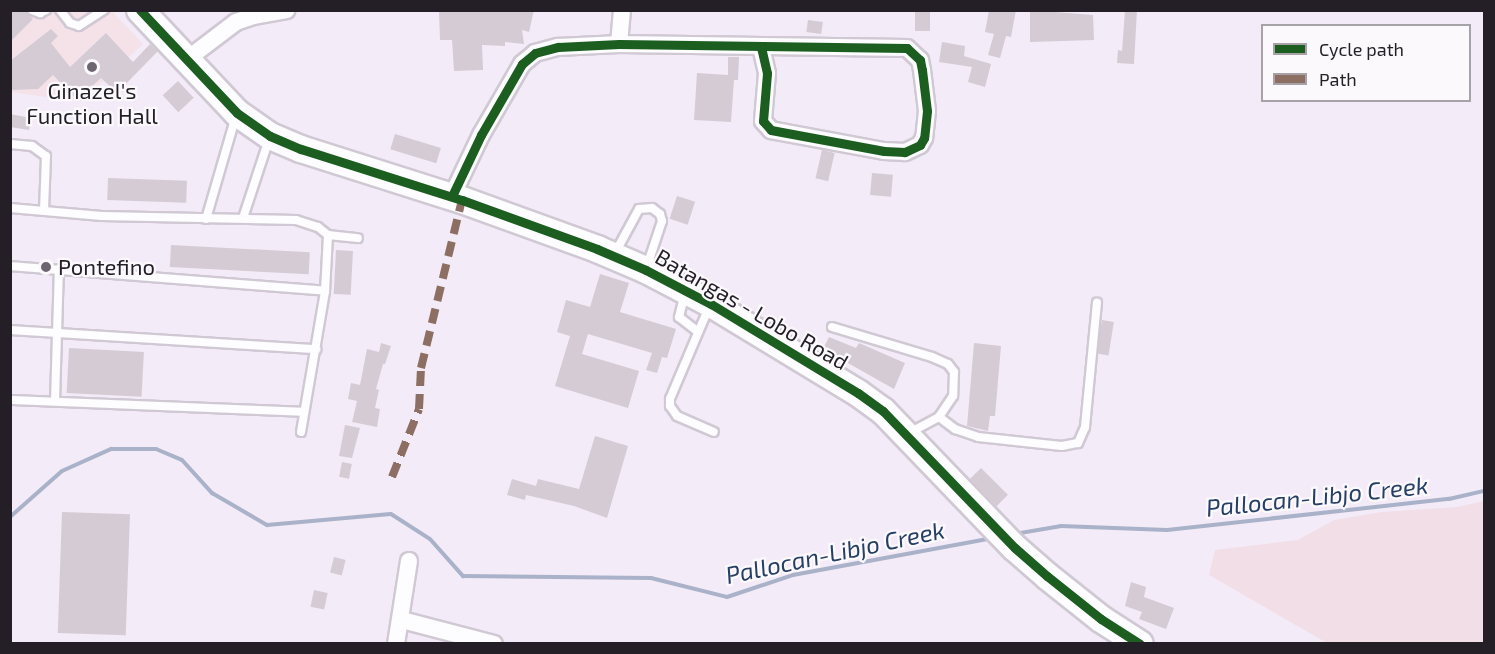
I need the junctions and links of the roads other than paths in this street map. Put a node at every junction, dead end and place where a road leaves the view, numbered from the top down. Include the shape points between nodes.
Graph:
1 (32, 10) edge
2 (46, 10) edge
3 (60, 10) edge
4 (104, 10) edge
5 (140, 10) edge
6 (286, 10) edge
7 (622, 10) edge
8 (619, 44) junction
9 (761, 47) junction
10 (186, 60) junction
11 (237, 113) junction
12 (270, 136) junction
13 (10, 144) edge
14 (452, 196) junction
15 (10, 208) edge
16 (44, 210) junction
17 (243, 218) junction
18 (206, 219) junction
19 (328, 235) junction
20 (358, 238) dead end
21 (613, 256) junction
22 (10, 266) edge
23 (59, 269) junction
24 (646, 270) junction
25 (686, 290) junction
26 (325, 291) junction
27 (1097, 303) dead end
28 (711, 304) junction
29 (832, 327) dead end
30 (10, 330) edge
31 (57, 332) junction
32 (698, 332) junction
33 (316, 349) junction
34 (10, 400) edge
35 (55, 401) junction
36 (304, 412) junction
37 (939, 417) junction
38 (301, 432) dead end
39 (714, 432) dead end
40 (906, 435) junction
41 (409, 561) dead end
42 (402, 620) junction
43 (485, 642) edge
44 (396, 644) edge
45 (1140, 644) edge

1 - 2 lane
3 - 4 lane via 79,26
5 - 10 main road, Batangas - Lobo Road
6 - 10 street via 236,22
7 - 8 street
8 - 9 street
8 - 14 street via 558,47 535,53 522,64 491,115
9 - 9 street via 899,46 915,52 920,60 927,111 920,145 905,152 884,151 771,130 763,121 767,73
10 - 11 main road, Batangas - Lobo Road
11 - 12 main road, Batangas - Lobo Road
11 - 18 lane
12 - 14 main road, Batangas - Lobo Road
12 - 17 lane
13 - 16 lane via 33,146 46,156
14 - 21 main road, Batangas - Lobo Road
15 - 16 lane
16 - 18 lane
17 - 18 lane
17 - 19 lane via 296,220
19 - 20 lane
19 - 26 lane
21 - 24 main road, Batangas - Lobo Road
21 - 24 lane via 639,209 652,208 662,221
22 - 23 lane
23 - 26 lane
23 - 31 lane
24 - 25 main road, Batangas - Lobo Road
25 - 28 main road, Batangas - Lobo Road
25 - 32 lane via 678,317
26 - 33 lane
27 - 37 lane via 1085,427 1078,443 1062,446 978,437 955,429
28 - 32 lane
28 - 40 main road, Batangas - Lobo Road via 858,393
29 - 37 lane via 948,364 954,372 955,385 953,396
30 - 31 lane
31 - 33 lane
31 - 35 lane
32 - 39 lane via 670,406 676,416
33 - 36 lane
34 - 35 lane
35 - 36 lane
36 - 38 lane
37 - 40 lane
40 - 45 main road, Batangas - Lobo Road via 1016,548 1101,619
41 - 42 street
42 - 43 street
42 - 44 street

